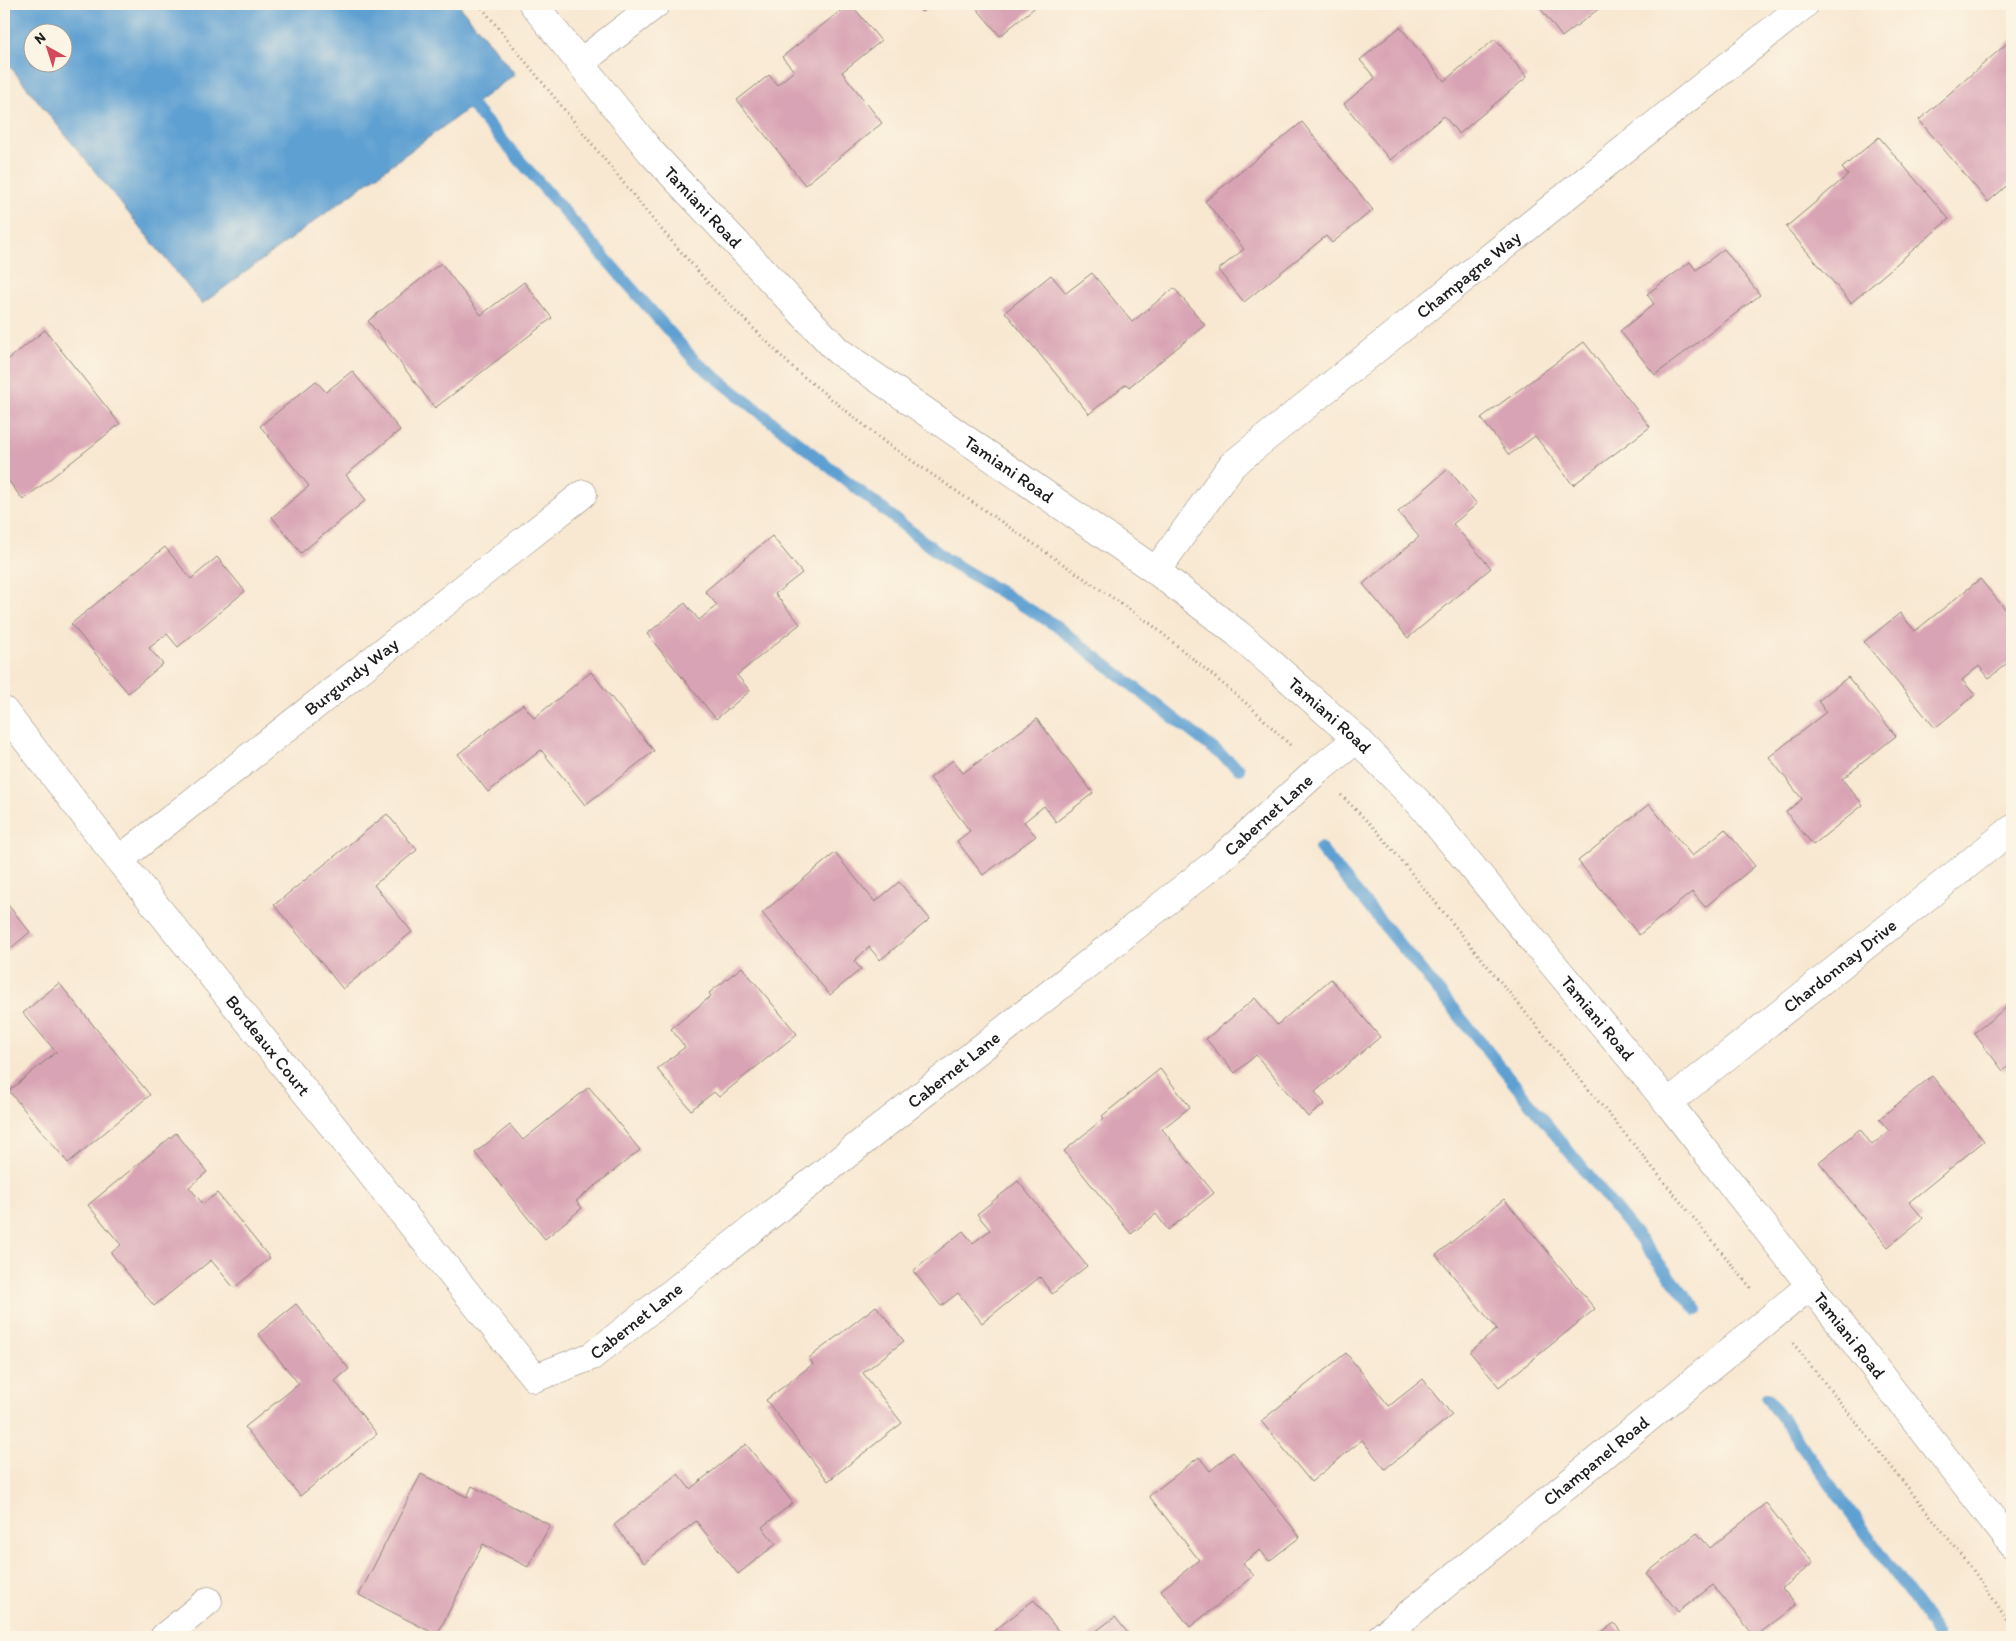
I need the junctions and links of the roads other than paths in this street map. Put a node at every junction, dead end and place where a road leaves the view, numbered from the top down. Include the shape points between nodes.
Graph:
1 (533, 4) edge
2 (656, 4) edge
3 (1806, 4) edge
4 (580, 63) junction
5 (583, 494) dead end
6 (1156, 571) junction
7 (4, 711) edge
8 (1356, 740) junction
9 (2012, 829) edge
10 (119, 860) junction
11 (1668, 1103) junction
12 (1811, 1285) junction
13 (535, 1378) joint
14 (2012, 1544) edge
15 (208, 1601) dead end
16 (164, 1637) edge
17 (1381, 1637) edge

1 - 4 street, Tamiani Road
2 - 4 street
3 - 6 street, Champagne Way via 1232,466
4 - 6 street, Tamiani Road via 651,152 838,350
5 - 10 street, Burgundy Way
6 - 8 street, Tamiani Road via 1237,633
7 - 10 street, Bordeaux Court
8 - 11 street, Tamiani Road via 1422,805
8 - 13 street, Cabernet Lane via 1219,860 592,1356
9 - 11 street, Chardonnay Drive
10 - 13 street, Bordeaux Court
11 - 12 street, Tamiani Road
12 - 14 street, Tamiani Road
12 - 17 street, Champanel Road
15 - 16 street

